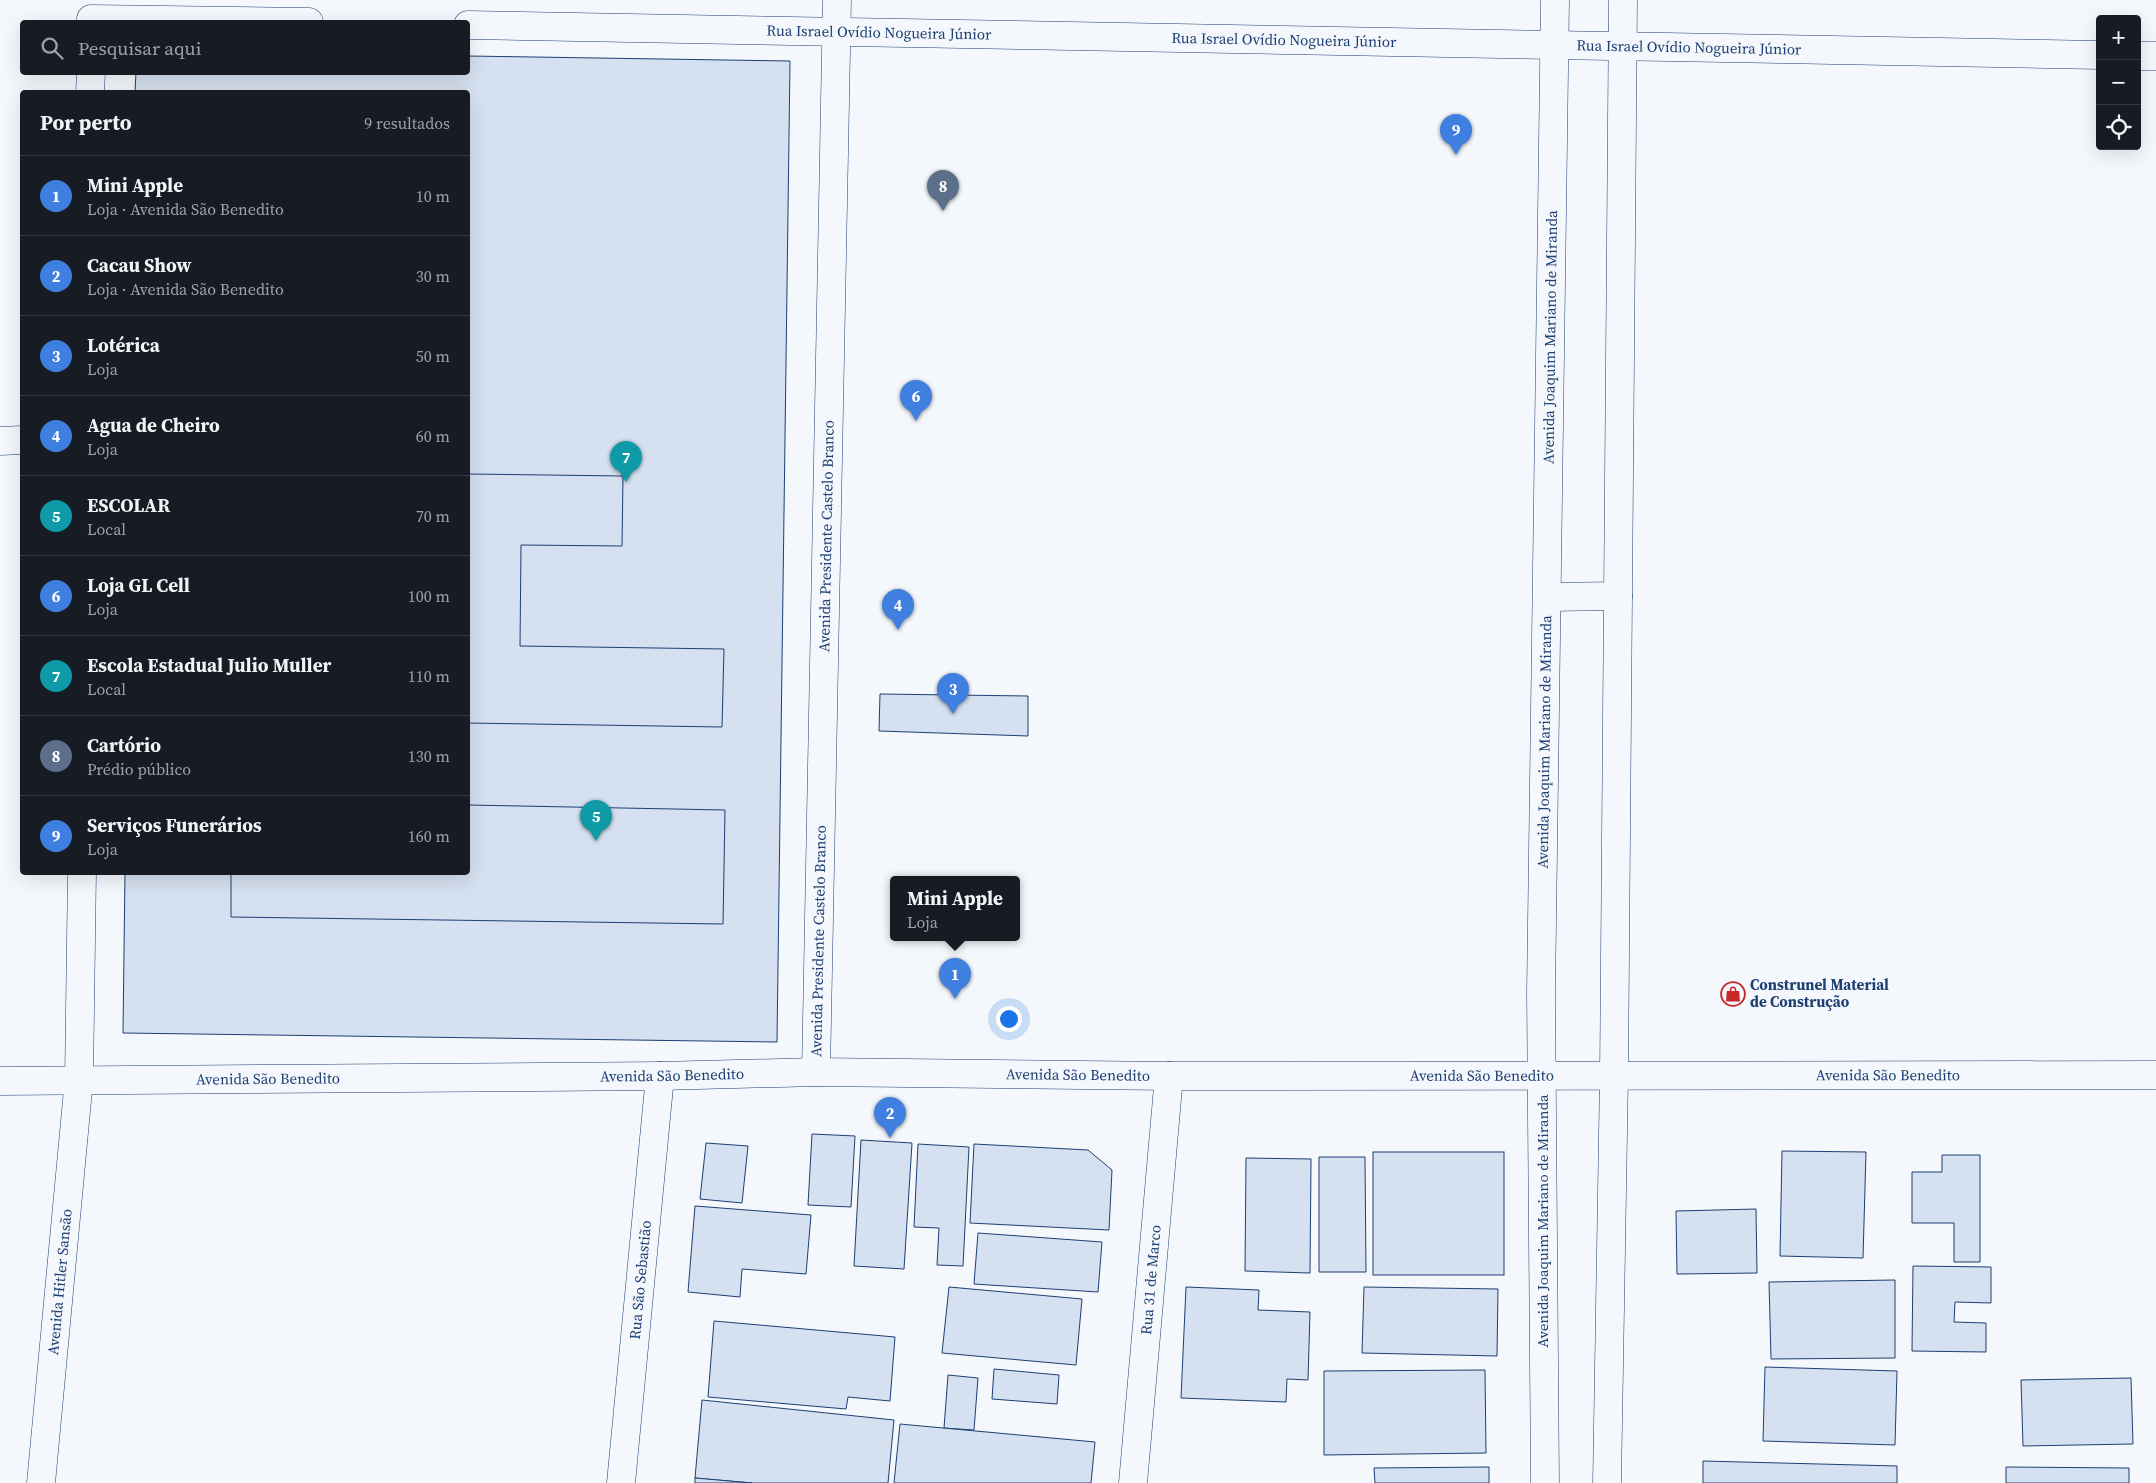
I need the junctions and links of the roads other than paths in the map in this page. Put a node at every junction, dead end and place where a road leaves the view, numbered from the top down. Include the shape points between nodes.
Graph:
1 (837, 0) edge
2 (1555, 0) edge
3 (1623, 0) edge
4 (91, 14) edge
5 (254, 20) edge
6 (470, 25) edge
7 (837, 32) junction
8 (1555, 45) junction
9 (1623, 46) junction
10 (2096, 55) edge
11 (2141, 56) edge
12 (2156, 56) edge
13 (91, 75) edge
14 (90, 90) edge
15 (20, 440) edge
16 (0, 441) edge
17 (1618, 596) junction
18 (1547, 597) junction
19 (82, 875) edge
20 (816, 1072) junction
21 (1614, 1075) junction
22 (2156, 1075) edge
23 (660, 1076) junction
24 (1169, 1076) junction
25 (1542, 1076) junction
26 (79, 1079) junction
27 (0, 1081) edge
28 (41, 1483) edge
29 (621, 1483) edge
30 (1133, 1483) edge
31 (1545, 1483) edge
32 (1607, 1483) edge

1 - 7 street, Avenida Presidente Castelo Branco
2 - 8 street, Avenida Joaquim Mariano de Miranda
3 - 9 street
4 - 5 street
6 - 7 street, Rua Israel Ovídio Nogueira Júnior
7 - 8 street, Rua Israel Ovídio Nogueira Júnior
7 - 20 street, Avenida Presidente Castelo Branco
8 - 9 street, Rua Israel Ovídio Nogueira Júnior
8 - 18 street, Avenida Joaquim Mariano de Miranda
9 - 10 street, Rua Israel Ovídio Nogueira Júnior
9 - 17 street
11 - 12 street
13 - 14 street
15 - 16 street
17 - 18 street
17 - 21 street
18 - 25 street, Avenida Joaquim Mariano de Miranda
19 - 26 street, Avenida Hitler Sansão
20 - 23 street, Avenida São Benedito
20 - 24 street, Avenida São Benedito
21 - 22 street, Avenida São Benedito
21 - 25 street, Avenida São Benedito
21 - 32 street
23 - 26 street, Avenida São Benedito
23 - 29 street, Rua São Sebastião
24 - 25 street, Avenida São Benedito
24 - 30 street, Rua 31 de Marco
25 - 31 street, Avenida Joaquim Mariano de Miranda
26 - 27 street, Avenida São Benedito
26 - 28 street, Avenida Hitler Sansão

